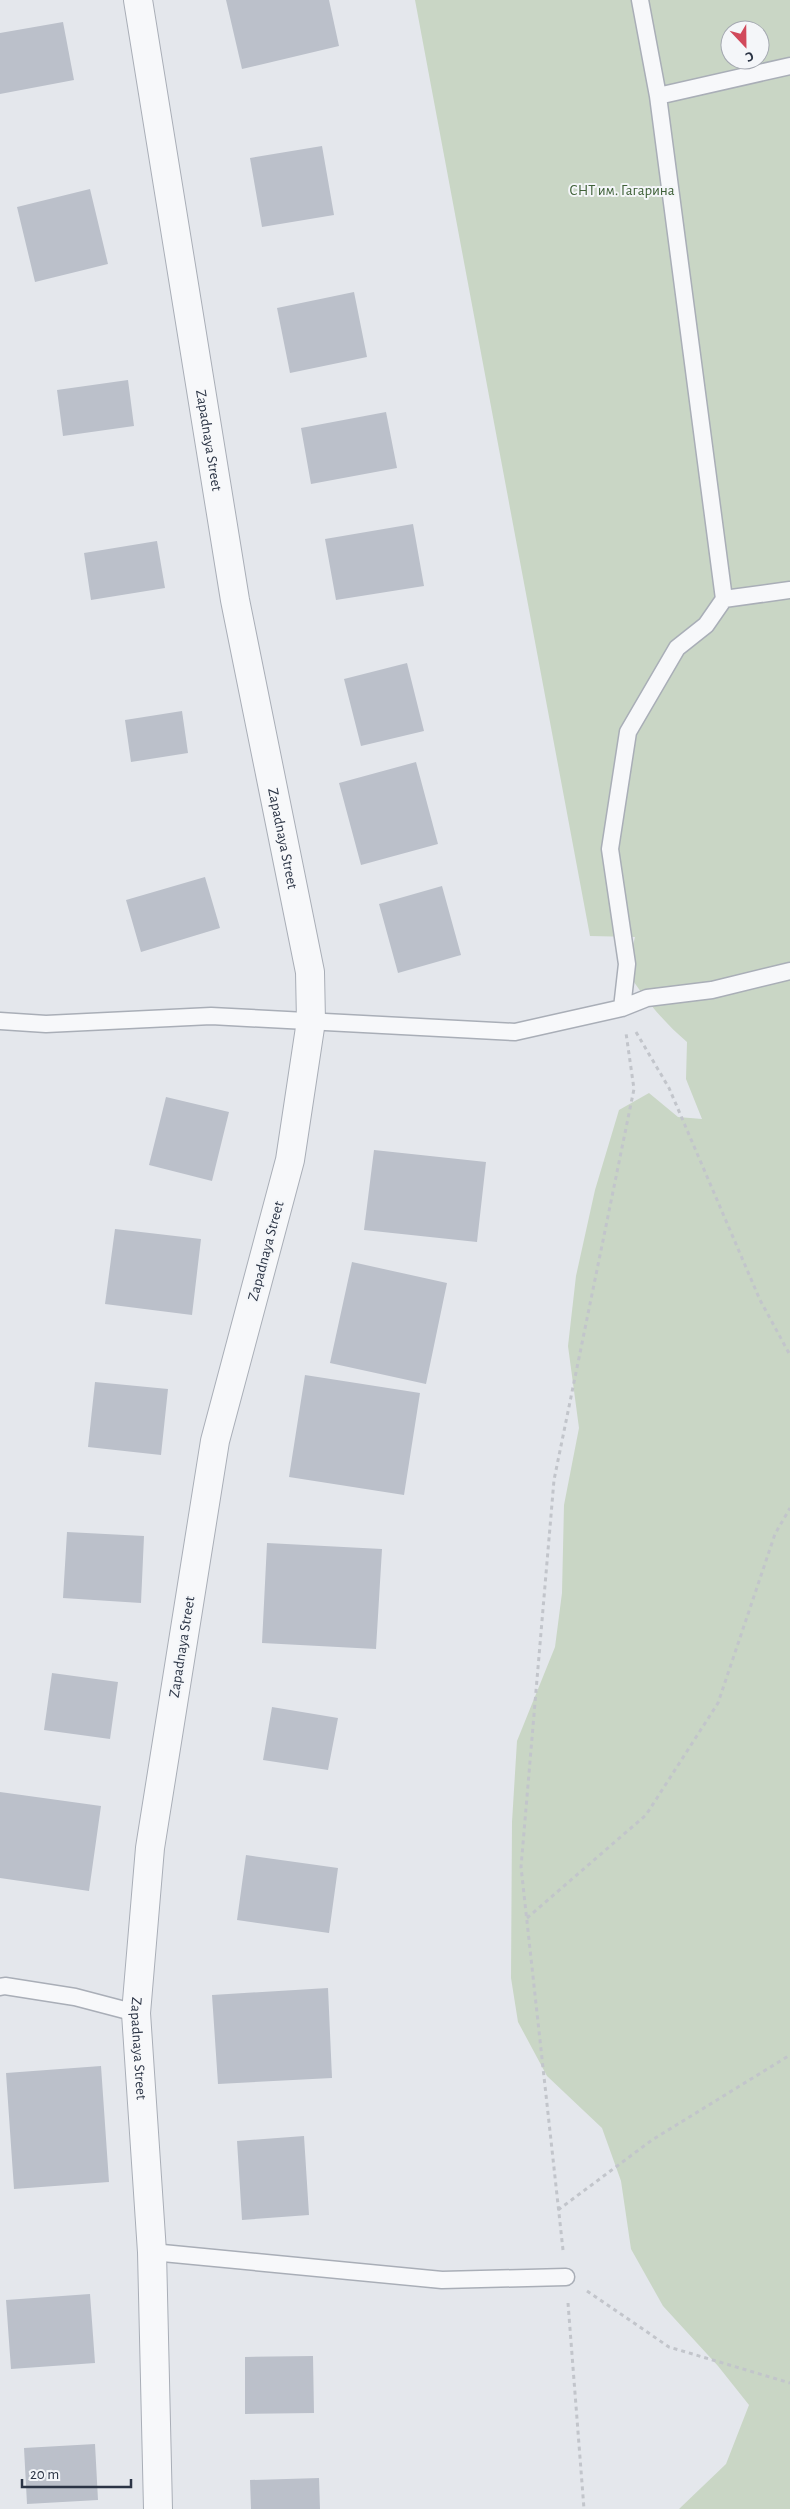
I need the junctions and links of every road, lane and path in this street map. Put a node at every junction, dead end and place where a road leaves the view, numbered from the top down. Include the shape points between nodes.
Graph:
1 (138, 0) edge
2 (640, 0) edge
3 (790, 66) edge
4 (658, 96) junction
5 (790, 590) edge
6 (724, 599) junction
7 (790, 971) edge
8 (622, 1008) junction
9 (0, 1021) edge
10 (311, 1021) junction
11 (790, 1355) edge
12 (790, 1508) edge
13 (526, 1918) junction
14 (0, 1987) edge
15 (136, 2013) junction
16 (790, 2055) edge
17 (558, 2210) junction
18 (152, 2252) junction
19 (566, 2277) junction
20 (790, 2383) edge
21 (158, 2509) edge
22 (584, 2509) edge

1 - 10 street, Zapadnaya Street via 235,600 310,972
2 - 4 lane
3 - 4 lane
4 - 6 lane
5 - 6 lane
6 - 8 lane via 706,625 677,648 628,732 610,849 627,964
7 - 8 lane via 712,990 647,998
8 - 10 lane via 515,1032
8 - 11 path via 669,1088 760,1300
8 - 13 path via 634,1089 554,1480 521,1867
9 - 10 lane via 46,1024 211,1016
10 - 15 street, Zapadnaya Street via 290,1160 215,1440 150,1848
12 - 13 path via 775,1534 718,1703 646,1815
13 - 17 path
14 - 15 lane via 75,1997
15 - 18 street, Zapadnaya Street
16 - 17 path via 652,2140
17 - 19 path
18 - 19 lane via 442,2280
18 - 21 street, Zapadnaya Street
19 - 20 path via 669,2347
19 - 22 path

